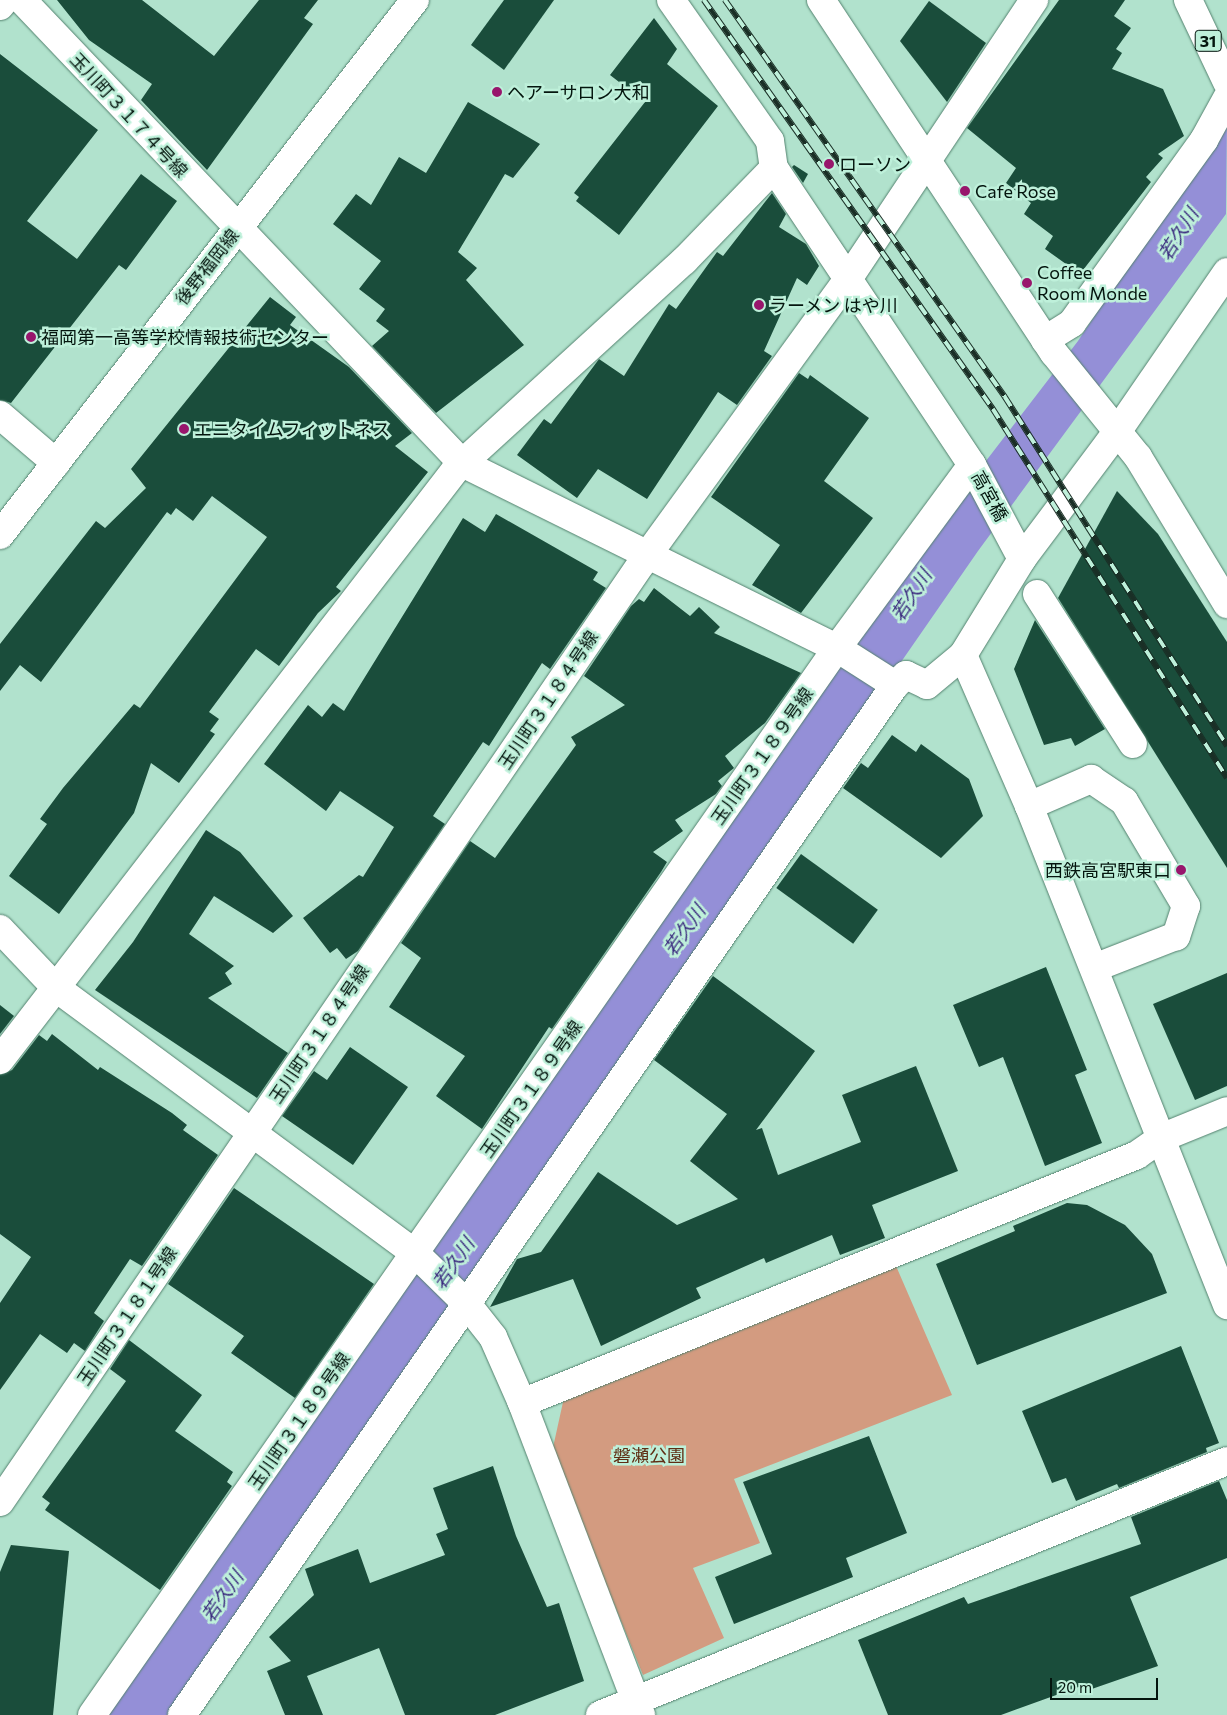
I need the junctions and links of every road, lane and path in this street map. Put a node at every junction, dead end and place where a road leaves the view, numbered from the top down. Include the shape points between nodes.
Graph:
1 (5, 0) edge
2 (22, 0) edge
3 (415, 0) edge
4 (670, 0) edge
5 (821, 0) edge
6 (1034, 0) edge
7 (1188, 0) edge
8 (0, 6) edge
9 (1227, 82) edge
10 (1227, 98) edge
11 (925, 161) junction
12 (774, 168) junction
13 (239, 226) junction
14 (1227, 272) edge
15 (850, 276) junction
16 (1050, 347) junction
17 (0, 416) edge
18 (1117, 432) junction
19 (56, 463) junction
20 (462, 463) junction
21 (972, 465) junction
22 (0, 535) edge
23 (648, 556) junction
24 (1022, 559) junction
25 (1037, 594) dead end
26 (1226, 599) edge
27 (837, 648) junction
28 (963, 655) junction
29 (895, 685) junction
30 (1132, 744) dead end
31 (1029, 806) junction
32 (0, 929) edge
33 (1094, 968) junction
34 (55, 987) junction
35 (0, 1060) edge
36 (1227, 1112) edge
37 (254, 1130) junction
38 (1161, 1138) junction
39 (416, 1254) junction
40 (464, 1300) junction
41 (1227, 1305) edge
42 (522, 1403) junction
43 (1227, 1461) edge
44 (0, 1502) edge
45 (638, 1708) edge
46 (92, 1715) edge
47 (182, 1715) edge
48 (600, 1715) edge

1 - 8 street
2 - 13 street, 玉川町３１７４号線
3 - 13 street, 後野福岡線
4 - 12 street via 770,140
5 - 11 street
6 - 11 street, 玉川町３１８４号線
7 - 9 street, 31
10 - 16 street via 1204,140 1072,323
11 - 15 street, 玉川町３１８４号線
11 - 16 street
12 - 15 street, 高宮橋
12 - 20 street via 684,261
13 - 19 street, 後野福岡線
13 - 20 street, 玉川町３１７４号線
14 - 18 street
15 - 21 street, 高宮橋
15 - 23 street, 玉川町３１８４号線
16 - 18 street
17 - 19 street
18 - 24 street
18 - 26 street via 1138,458
19 - 22 street, 後野福岡線
20 - 23 street
20 - 34 street
21 - 24 street, 高宮橋
21 - 27 street, 玉川町３１８９号線
23 - 27 street
23 - 37 street, 玉川町３１８４号線
24 - 28 street
25 - 30 street
27 - 29 street
27 - 39 street, 玉川町３１８９号線
28 - 29 street via 927,685 906,675
28 - 31 street
29 - 40 street
31 - 33 street
31 - 33 street via 1091,779 1124,801 1186,906 1176,936
32 - 34 street
33 - 38 street
34 - 35 street
34 - 37 street
36 - 38 street
37 - 39 street
37 - 44 street, 玉川町３１８１号線
38 - 41 street
38 - 42 street via 1137,1155
39 - 40 street
39 - 46 street, 玉川町３１８９号線
40 - 42 street via 493,1337
40 - 47 street
42 - 45 street
43 - 45 street
45 - 48 street

